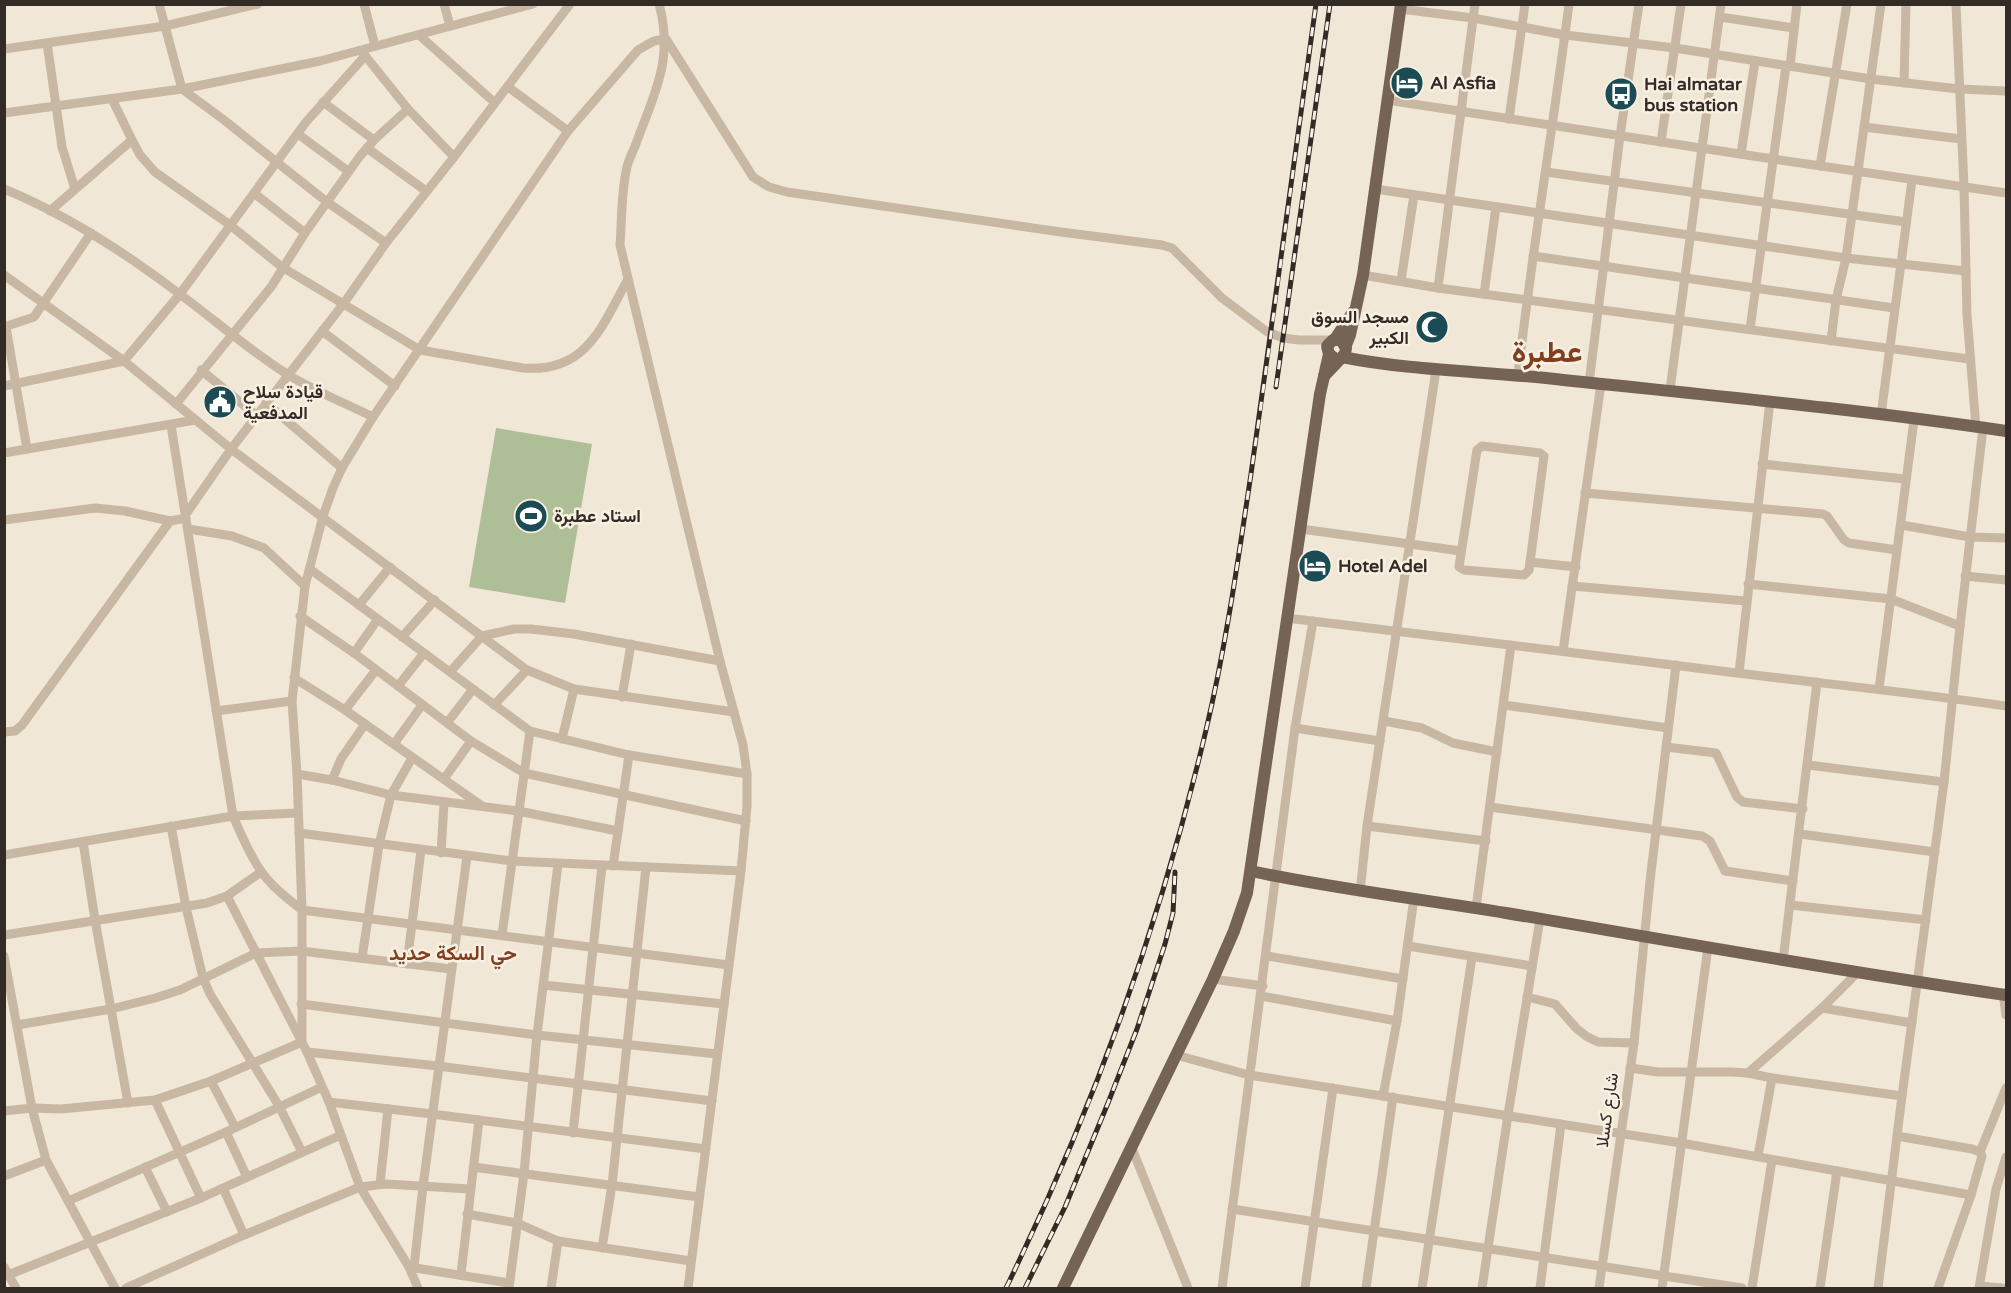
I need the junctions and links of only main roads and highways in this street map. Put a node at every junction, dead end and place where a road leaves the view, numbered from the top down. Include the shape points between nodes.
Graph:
1 (1401, 7) edge
2 (1337, 349) junction
3 (2007, 431) edge
4 (1251, 872) junction
5 (2005, 995) edge
6 (1063, 1288) edge

1 - 2 main road via 1363,275 1354,311
2 - 3 main road via 1376,361 1436,370 1670,390
2 - 4 main road via 1323,377
4 - 5 main road
4 - 6 main road via 1242,912 1213,979

